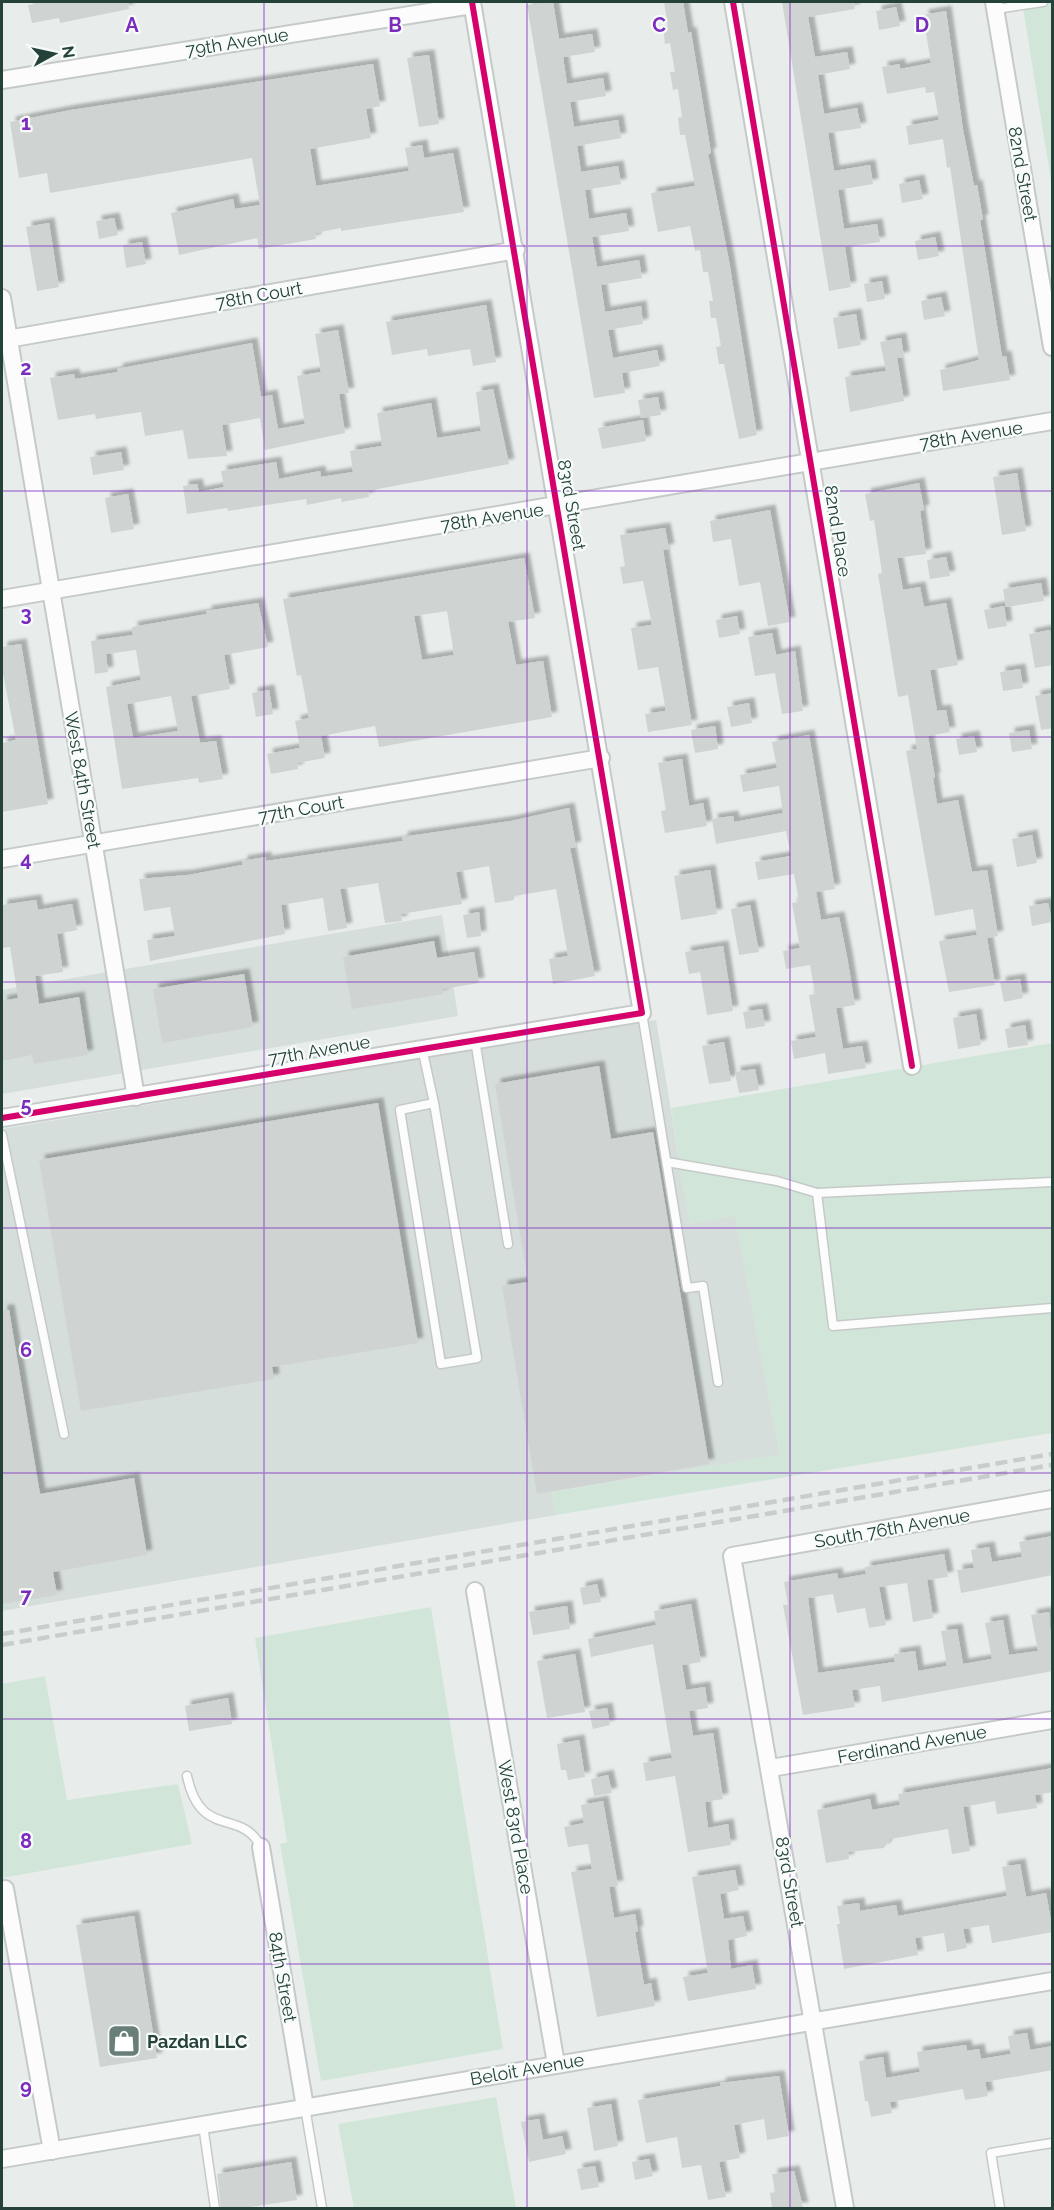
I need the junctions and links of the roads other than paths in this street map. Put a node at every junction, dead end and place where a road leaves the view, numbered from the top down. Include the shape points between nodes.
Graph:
1 (732, 2) edge
2 (1043, 2) edge
3 (472, 3) edge
4 (995, 5) edge
5 (2, 80) edge
6 (516, 250) junction
7 (2, 298) edge
8 (5, 339) edge
9 (1053, 347) edge
10 (1053, 421) edge
11 (811, 461) junction
12 (556, 506) junction
13 (50, 590) junction
14 (2, 599) edge
15 (601, 758) junction
16 (93, 844) junction
17 (2, 860) edge
18 (642, 1013) junction
19 (475, 1040) junction
20 (422, 1047) junction
21 (912, 1066) dead end
22 (136, 1097) junction
23 (434, 1103) junction
24 (2, 1118) edge
25 (2, 1135) edge
26 (667, 1162) junction
27 (1053, 1182) edge
28 (817, 1193) junction
29 (508, 1244) dead end
30 (1053, 1308) edge
31 (718, 1382) dead end
32 (64, 1434) dead end
33 (1053, 1499) edge
34 (732, 1556) joint
35 (475, 1590) dead end
36 (1053, 1720) edge
37 (771, 1768) junction
38 (187, 1776) dead end
39 (261, 1847) joint
40 (5, 1889) dead end
41 (1053, 1981) edge
42 (813, 2021) junction
43 (556, 2064) junction
44 (305, 2107) junction
45 (203, 2125) junction
46 (1053, 2143) edge
47 (52, 2151) junction
48 (2, 2159) edge
49 (215, 2208) edge
50 (322, 2208) edge
51 (844, 2208) edge
52 (1000, 2208) edge

1 - 11 street, 82nd Place
2 - 4 lane
3 - 5 street, 79th Avenue
3 - 6 street, 83rd Street
4 - 9 street, 82nd Street
6 - 8 street, 78th Court
6 - 12 street, 83rd Street
7 - 8 street
8 - 13 street, West 84th Street
10 - 11 street, 78th Avenue
11 - 12 street, 78th Avenue
11 - 21 street, 82nd Place
12 - 13 street, 78th Avenue
12 - 15 street, 83rd Street
13 - 14 street, 78th Avenue
13 - 16 street, West 84th Street
15 - 16 street, 77th Court
15 - 18 street, 83rd Street
16 - 17 street, 77th Court
16 - 22 street, West 84th Street
18 - 19 street, 77th Avenue
18 - 26 lane
19 - 20 street, 77th Avenue
19 - 29 lane
20 - 22 street, 77th Avenue
20 - 23 lane
22 - 24 street, 77th Avenue
23 - 23 lane via 477,1358 441,1364 400,1110
25 - 32 lane
26 - 28 lane via 777,1181
26 - 31 lane via 687,1288 703,1286
27 - 28 lane
28 - 30 lane via 833,1326
33 - 34 street, South 76th Avenue
34 - 37 street, 83rd Street
35 - 43 street, West 83rd Place
36 - 37 street, Ferdinand Avenue
37 - 42 street, 83rd Street
38 - 39 lane via 198,1807 206,1814 246,1829
39 - 44 street, 84th Street
40 - 47 street
41 - 42 street, Beloit Avenue
42 - 43 street, Beloit Avenue
42 - 51 street, 83rd Street
43 - 44 street, Beloit Avenue
44 - 45 street, Beloit Avenue
44 - 50 lane
45 - 47 street, Beloit Avenue
45 - 49 lane
46 - 52 lane via 991,2153
47 - 48 street, Beloit Avenue

